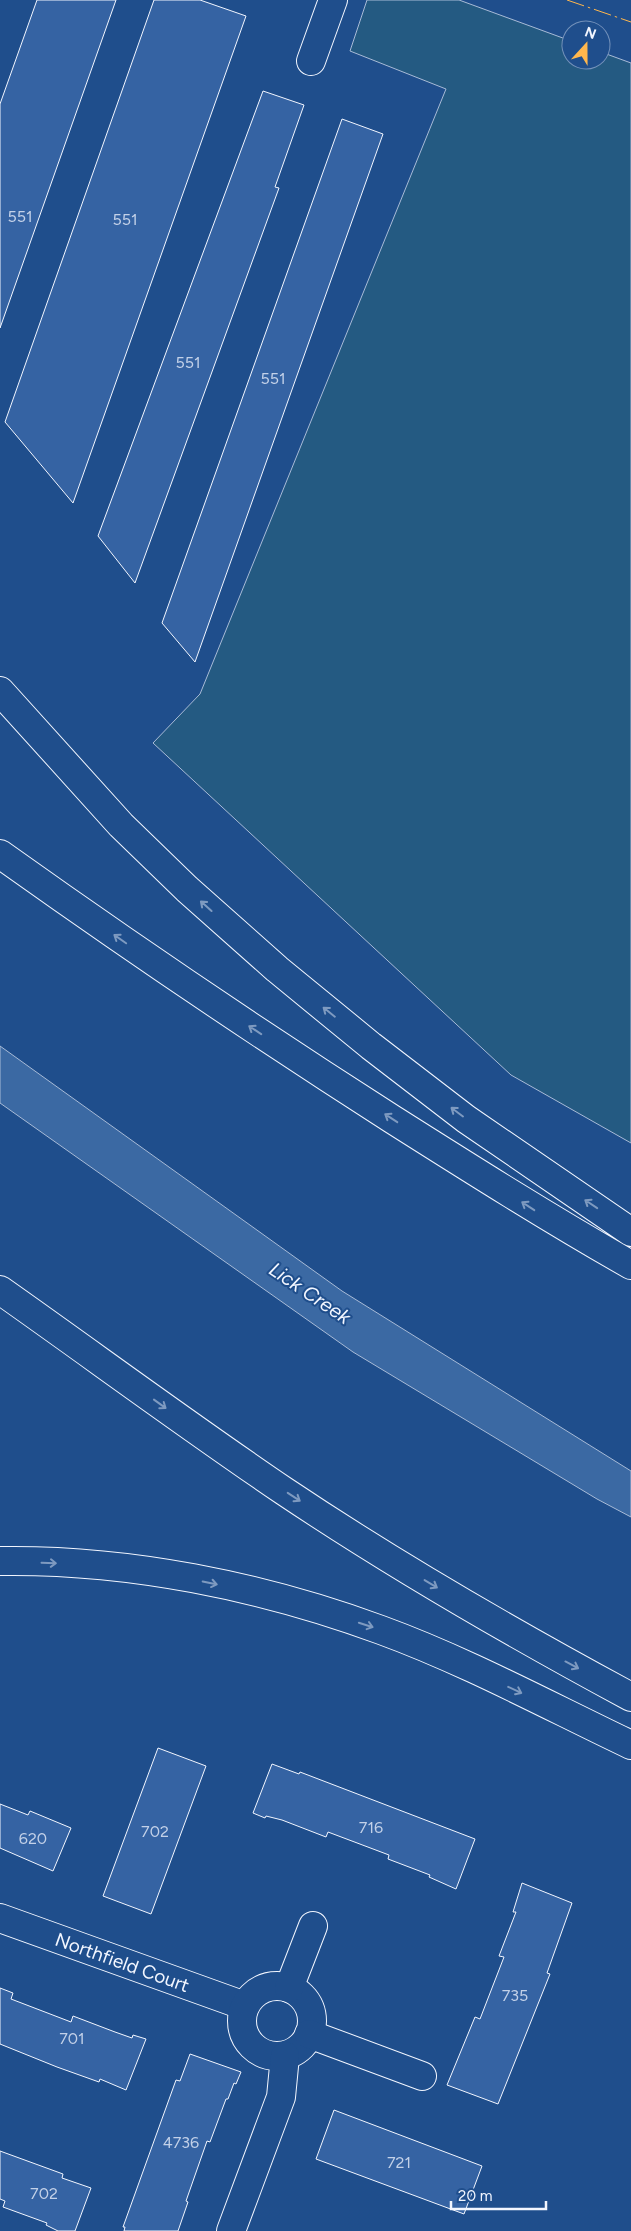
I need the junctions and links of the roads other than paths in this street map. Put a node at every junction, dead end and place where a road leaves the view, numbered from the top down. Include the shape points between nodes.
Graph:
1 (333, 0) edge
2 (311, 61) dead end
3 (0, 691) edge
4 (0, 854) edge
5 (631, 1232) edge
6 (631, 1265) edge
7 (0, 1272) edge
8 (0, 1290) edge
9 (121, 1376) junction
10 (0, 1561) edge
11 (631, 1697) edge
12 (631, 1745) edge
13 (0, 1918) edge
14 (313, 1926) dead end
15 (289, 1988) junction
16 (245, 2006) junction
17 (309, 2034) junction
18 (285, 2056) junction
19 (422, 2076) dead end
20 (231, 2231) edge

1 - 2 main road
5 -> 3 main road via 466,1118 277,969 121,825
6 -> 4 main road via 552,1221 275,1043
7 - 9 main road
8 - 9 main road
9 -> 11 main road via 214,1444 359,1539 505,1628
10 -> 12 main road via 93,1564 181,1576 310,1607 421,1646
13 - 16 main road, Northfield Court
14 - 15 main road
15 - 16 main road via 272,1986 263,1989
15 - 17 main road via 309,2007 312,2020
16 - 18 main road via 242,2023 246,2040 259,2052
17 - 18 main road via 300,2048
17 - 19 main road
18 - 20 main road via 281,2097

